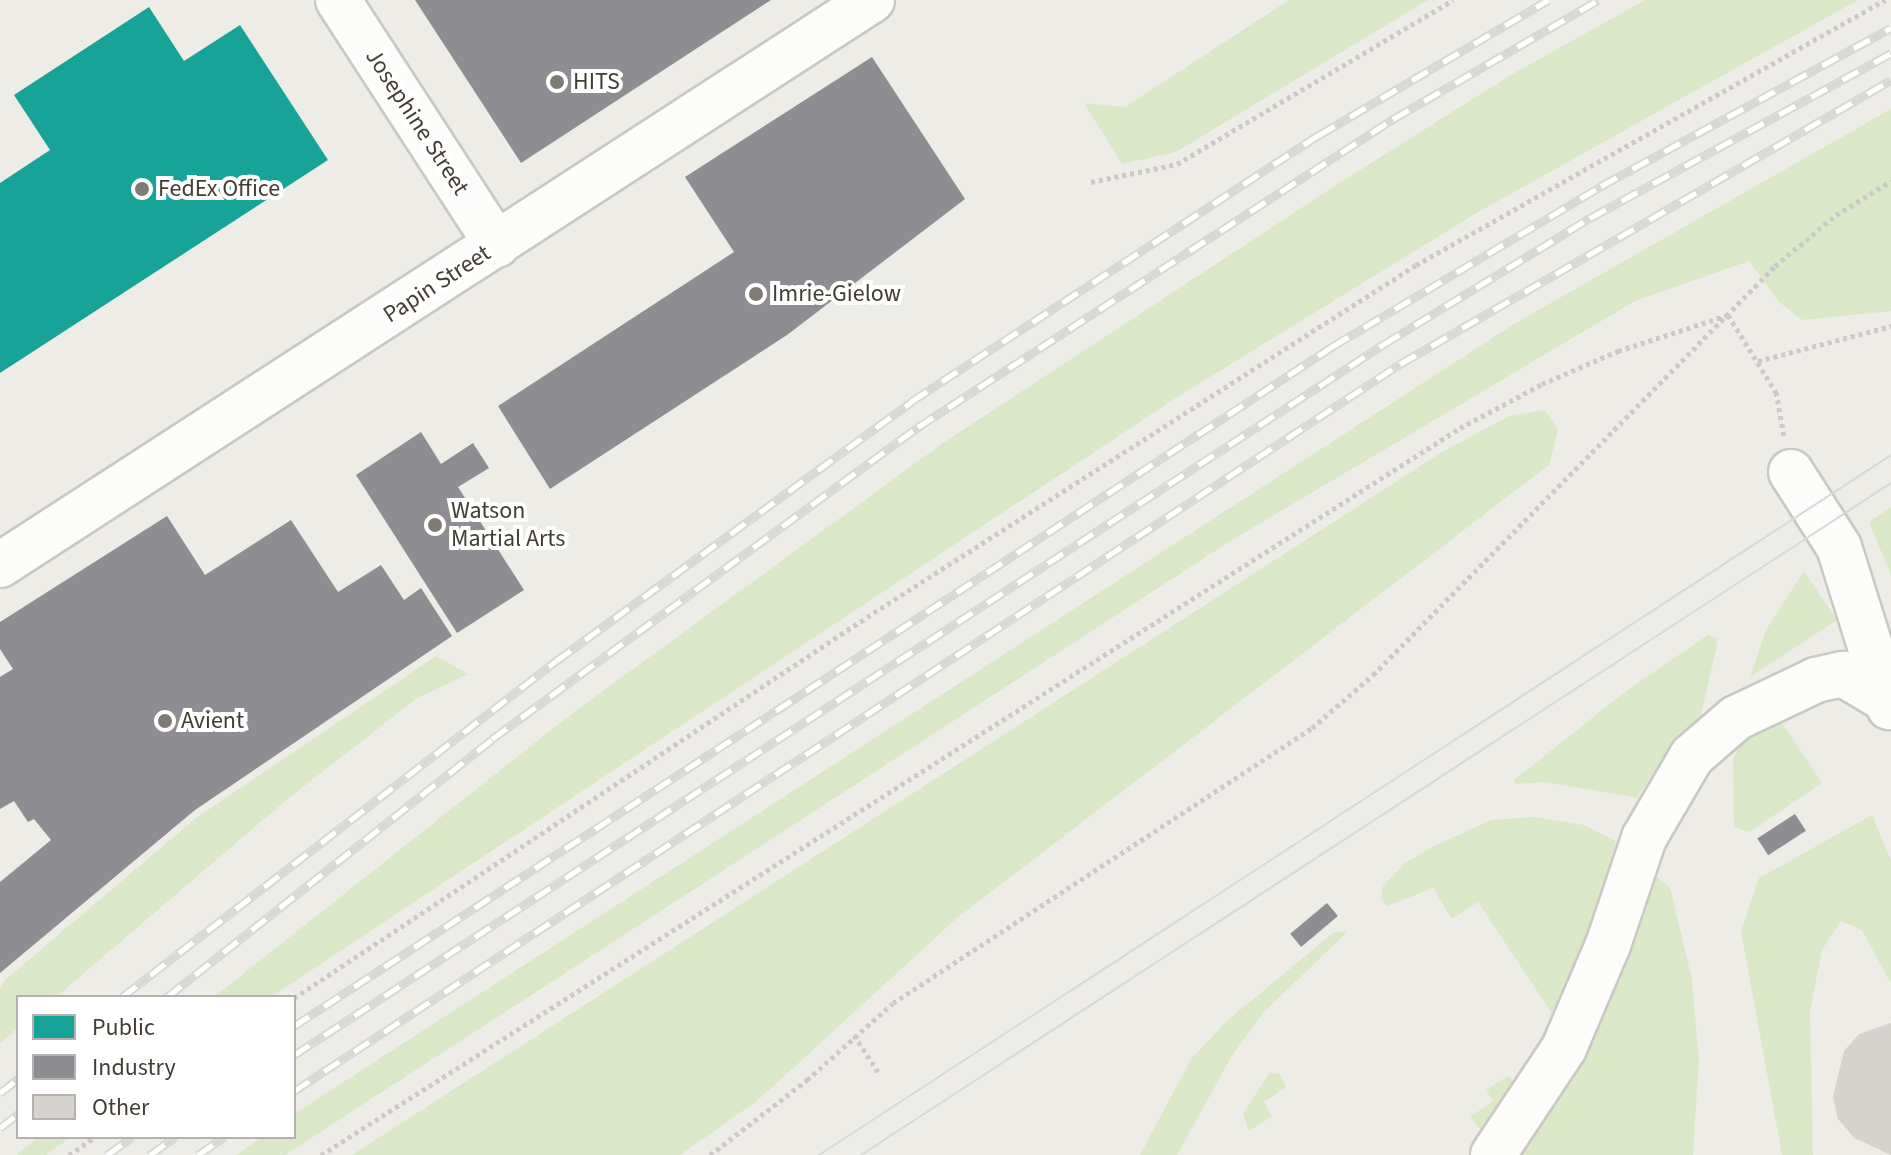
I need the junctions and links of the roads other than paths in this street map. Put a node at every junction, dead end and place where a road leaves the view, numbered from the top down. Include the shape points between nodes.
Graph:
1 (338, 0) edge
2 (872, 0) edge
3 (497, 245) junction
4 (1791, 472) road end
5 (0, 565) edge
6 (1888, 706) edge
7 (1493, 1155) edge

1 - 3 street, Josephine Street
2 - 3 street, Papin Street
3 - 5 street, Papin Street
4 - 6 street via 1839,547
6 - 7 street via 1843,674 1816,680 1736,718 1692,756 1644,838 1570,1035

